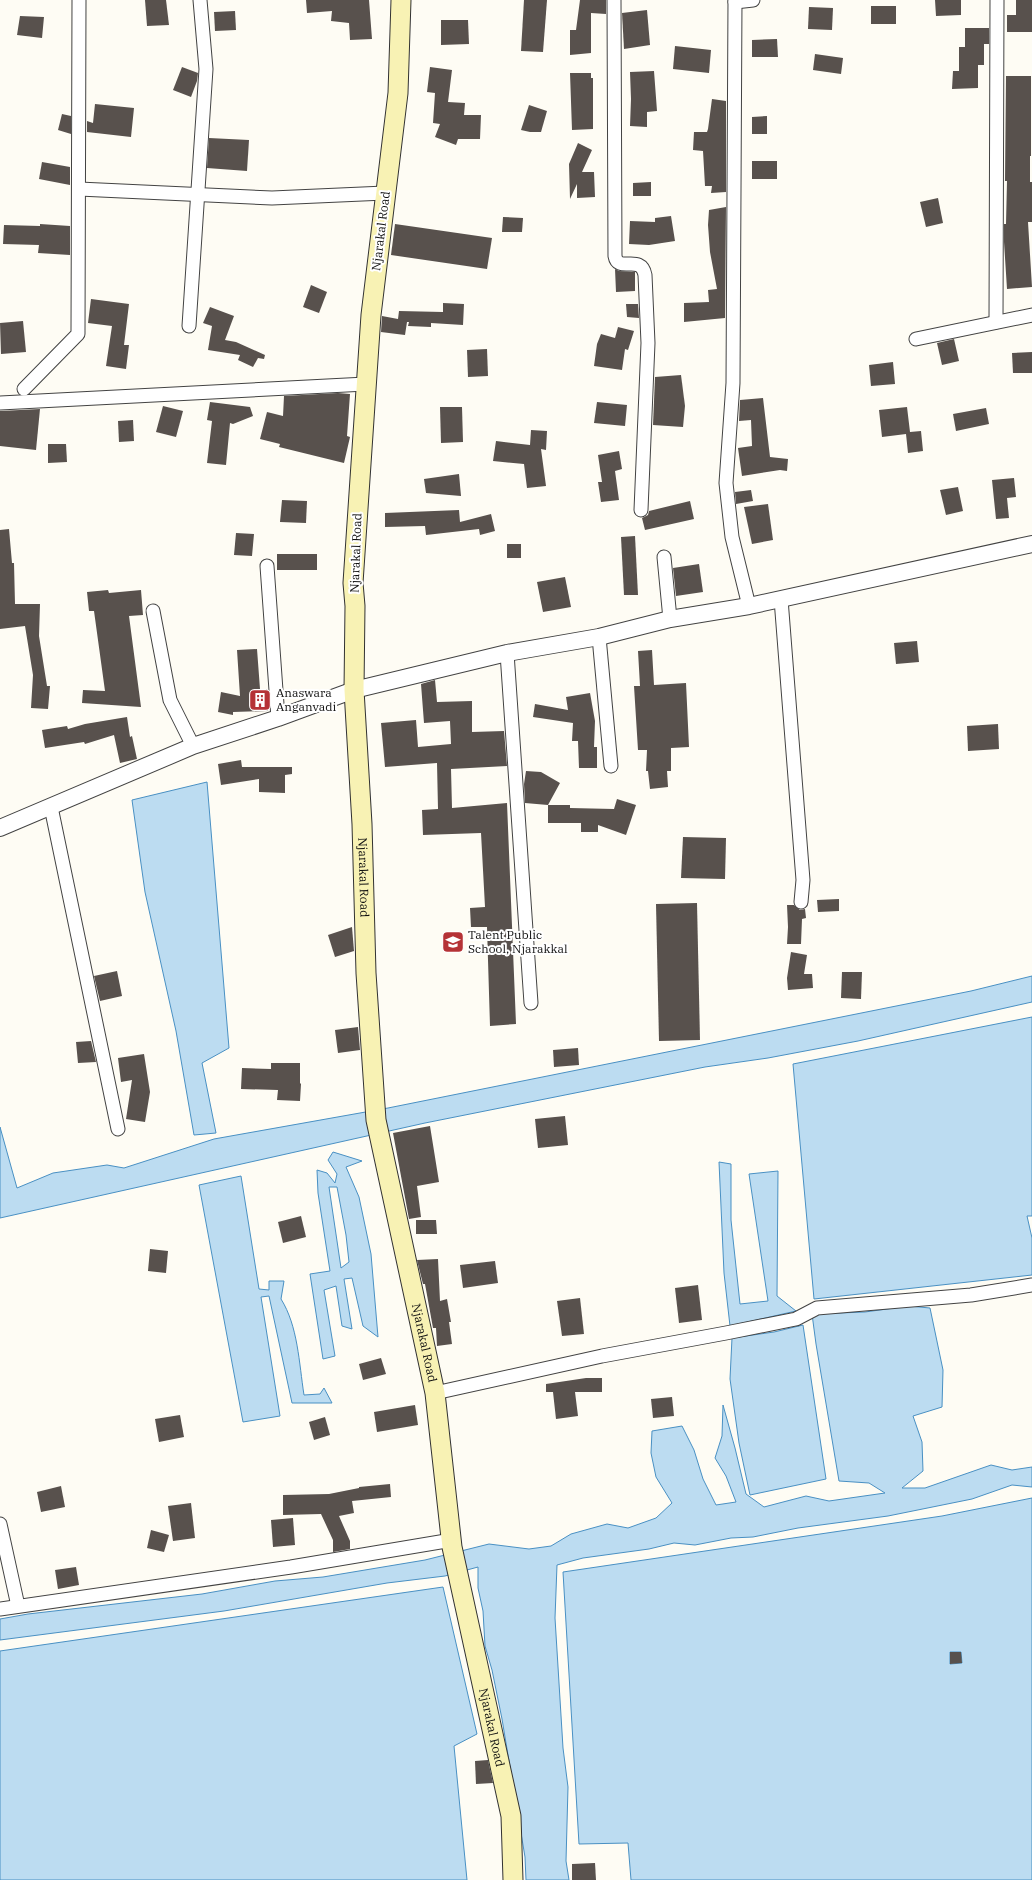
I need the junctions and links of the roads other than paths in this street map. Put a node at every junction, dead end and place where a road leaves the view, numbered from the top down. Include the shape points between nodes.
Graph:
1 (79, 0) edge
2 (200, 0) edge
3 (401, 0) edge
4 (614, 0) edge
5 (753, 0) edge
6 (996, 0) edge
7 (735, 1) edge
8 (79, 189) junction
9 (385, 192) junction
10 (198, 195) junction
11 (1032, 314) edge
12 (996, 322) junction
13 (189, 326) dead end
14 (916, 339) dead end
15 (366, 384) junction
16 (24, 389) dead end
17 (0, 403) edge
18 (641, 510) dead end
19 (1032, 544) edge
20 (664, 557) dead end
21 (267, 566) dead end
22 (780, 599) junction
23 (749, 606) junction
24 (153, 611) dead end
25 (670, 619) junction
26 (599, 637) junction
27 (507, 653) junction
28 (354, 690) junction
29 (278, 718) junction
30 (193, 746) junction
31 (611, 766) dead end
32 (51, 807) junction
33 (0, 828) edge
34 (801, 902) dead end
35 (531, 1003) dead end
36 (118, 1129) dead end
37 (1032, 1286) edge
38 (435, 1393) junction
39 (0, 1524) edge
40 (452, 1544) junction
41 (18, 1606) junction
42 (0, 1609) edge
43 (513, 1880) edge

1 - 8 street
2 - 10 street via 206,70
3 - 9 main road, Njarakal Road via 398,93
4 - 18 street via 615,256 621,264 640,264 645,275 648,343
5 - 7 street
6 - 12 street
7 - 23 street via 733,383 726,483 732,537
8 - 10 street
8 - 16 street via 78,334
9 - 10 street via 272,198
9 - 15 main road, Njarakal Road
10 - 13 street
11 - 12 street
12 - 14 street
15 - 17 street
15 - 28 main road, Njarakal Road via 353,583
19 - 22 street
20 - 25 street
21 - 29 street
22 - 23 street
22 - 34 street via 803,880
23 - 25 street
24 - 30 street via 170,700
25 - 26 street
26 - 27 street
26 - 31 street
27 - 28 street
27 - 35 street
28 - 29 street
28 - 38 main road, Njarakal Road via 362,824 366,973 376,1120
29 - 30 street
30 - 32 street
32 - 33 street
32 - 36 street
37 - 38 street via 971,1295 817,1308 796,1319 602,1356
38 - 40 main road, Njarakal Road
39 - 41 street
40 - 41 street
40 - 43 main road, Njarakal Road via 511,1816
41 - 42 street

